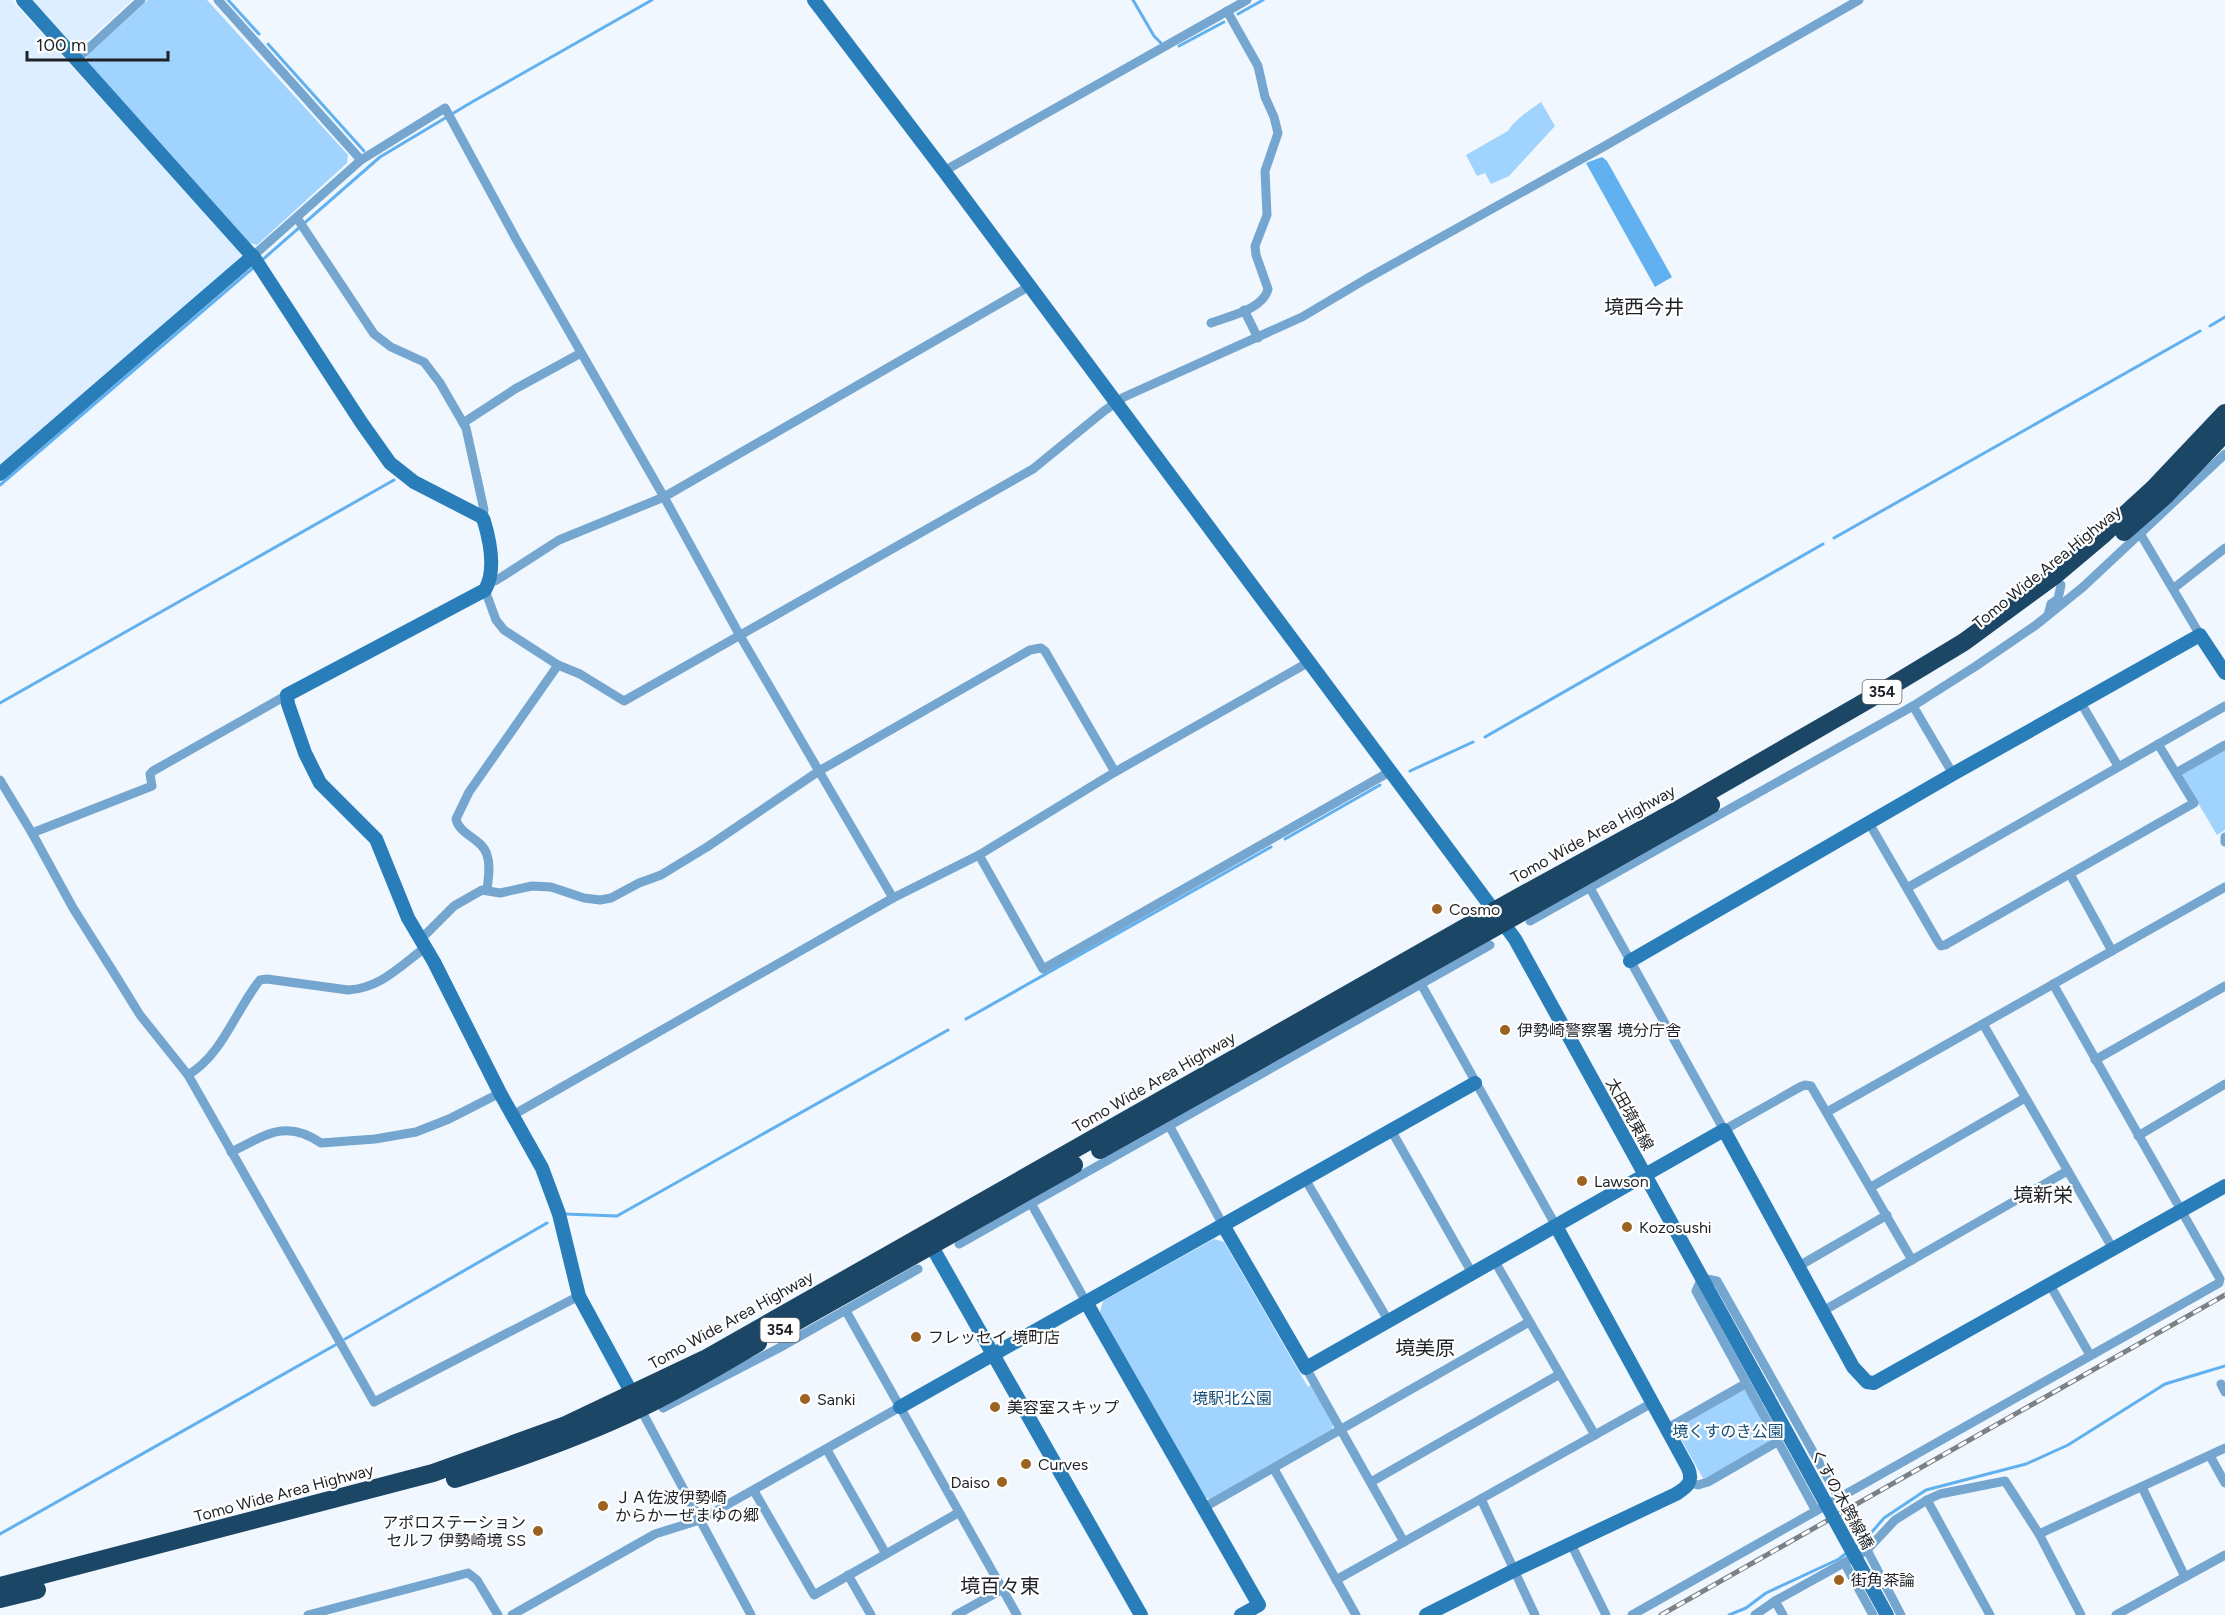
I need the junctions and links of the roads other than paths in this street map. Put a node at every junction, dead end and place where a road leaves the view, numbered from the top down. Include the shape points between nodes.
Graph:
1 (22, 0) edge
2 (141, 0) edge
3 (218, 0) edge
4 (814, 0) edge
5 (1247, 0) edge
6 (1859, 0) edge
7 (1227, 12) junction
8 (76, 60) junction
9 (361, 160) junction
10 (944, 171) junction
11 (297, 218) junction
12 (256, 261) junction
13 (1028, 287) junction
14 (1244, 310) junction
15 (1211, 323) dead end
16 (1258, 338) junction
17 (581, 353) junction
18 (1116, 402) junction
19 (2225, 413) edge
20 (463, 423) junction
21 (2225, 433) edge
22 (2225, 454) edge
23 (0, 474) edge
24 (664, 497) junction
25 (482, 517) junction
26 (2141, 535) junction
27 (2225, 548) edge
28 (487, 585) junction
29 (2061, 585) junction
30 (2174, 588) junction
31 (2048, 616) junction
32 (739, 634) junction
33 (2200, 635) junction
34 (1309, 662) junction
35 (558, 665) junction
36 (2225, 674) edge
37 (287, 695) junction
38 (2081, 703) junction
39 (1912, 706) junction
40 (2225, 706) edge
41 (2158, 744) junction
42 (2225, 746) edge
43 (2118, 766) junction
44 (819, 771) junction
45 (1391, 771) junction
46 (1115, 772) junction
47 (2176, 773) junction
48 (1953, 774) junction
49 (0, 780) edge
50 (1708, 822) junction
51 (1680, 823) junction
52 (1869, 823) junction
53 (32, 833) junction
54 (979, 855) junction
55 (2070, 874) junction
56 (2225, 887) edge
57 (1590, 888) junction
58 (1907, 888) junction
59 (487, 890) junction
60 (893, 898) junction
61 (1499, 917) junction
62 (1530, 921) dead end
63 (423, 942) junction
64 (1490, 945) dead end
65 (2112, 951) junction
66 (1630, 961) junction
67 (1421, 984) junction
68 (2053, 984) junction
69 (2225, 986) edge
70 (1362, 1001) junction
71 (1983, 1024) junction
72 (1347, 1026) junction
73 (2095, 1060) junction
74 (188, 1075) junction
75 (1475, 1083) junction
76 (2225, 1084) edge
77 (500, 1093) junction
78 (2025, 1098) junction
79 (1827, 1112) junction
80 (513, 1115) junction
81 (1170, 1127) junction
82 (1391, 1130) junction
83 (1724, 1130) junction
84 (2138, 1136) junction
85 (231, 1152) junction
86 (1066, 1169) junction
87 (2067, 1171) junction
88 (1087, 1173) junction
89 (1645, 1175) junction
90 (1305, 1179) junction
91 (2225, 1186) edge
92 (1871, 1187) junction
93 (1032, 1205) junction
94 (2182, 1211) junction
95 (1887, 1215) junction
96 (1223, 1225) junction
97 (1556, 1226) junction
98 (928, 1240) junction
99 (959, 1244) dead end
100 (2113, 1250) junction
101 (1494, 1260) junction
102 (1912, 1260) junction
103 (1799, 1266) junction
104 (918, 1269) dead end
105 (1472, 1273) junction
106 (1702, 1278) junction
107 (2050, 1285) junction
108 (868, 1290) junction
109 (579, 1296) junction
110 (1086, 1302) junction
111 (846, 1311) junction
112 (1823, 1311) junction
113 (1388, 1320) junction
114 (1529, 1322) junction
115 (761, 1341) junction
116 (779, 1348) junction
117 (992, 1355) junction
118 (2090, 1355) junction
119 (1306, 1368) junction
120 (1560, 1374) junction
121 (1745, 1384) junction
122 (1768, 1398) joint
123 (637, 1401) junction
124 (1652, 1402) junction
125 (900, 1407) junction
126 (663, 1408) dead end
127 (1666, 1429) junction
128 (1340, 1431) junction
129 (1595, 1435) junction
130 (1778, 1442) junction
131 (2225, 1449) edge
132 (827, 1450) junction
133 (2210, 1456) junction
134 (1274, 1469) junction
135 (1371, 1482) junction
136 (1690, 1483) junction
137 (2225, 1483) edge
138 (2142, 1487) junction
139 (754, 1491) junction
140 (1839, 1498) junction
141 (1481, 1499) junction
142 (1927, 1500) junction
143 (1203, 1508) junction
144 (1816, 1511) junction
145 (958, 1514) junction
146 (700, 1520) junction
147 (2039, 1534) junction
148 (1404, 1542) junction
149 (1571, 1544) junction
150 (1867, 1550) junction
151 (886, 1554) junction
152 (2225, 1555) edge
153 (1845, 1564) junction
154 (1515, 1570) junction
155 (848, 1575) junction
156 (2185, 1577) junction
157 (1336, 1580) junction
158 (0, 1586) edge
159 (1003, 1589) junction
160 (0, 1599) edge
161 (1775, 1601) junction
162 (1262, 1610) edge
163 (2122, 1614) edge
164 (308, 1615) edge
165 (498, 1615) edge
166 (512, 1615) edge
167 (751, 1615) edge
168 (872, 1615) edge
169 (956, 1615) edge
170 (1017, 1615) edge
171 (1141, 1615) edge
172 (1241, 1615) edge
173 (1356, 1615) edge
174 (1426, 1615) edge
175 (1535, 1615) edge
176 (1606, 1615) edge
177 (1632, 1615) edge
178 (1755, 1615) edge
179 (1783, 1615) edge
180 (1873, 1615) edge
181 (1887, 1615) edge
182 (1901, 1615) edge
183 (1990, 1615) edge
184 (2081, 1615) edge

1 - 8 street
2 - 8 street
3 - 9 street
4 - 10 street, 太田境東線
5 - 7 street
6 - 16 street via 1302,317
7 - 10 street
7 - 14 street via 1258,66 1278,133 1265,171 1267,215 1255,246 1268,289 1257,304
8 - 12 street
9 - 11 street
9 - 17 street via 445,108
10 - 13 street, 太田境東線
11 - 12 street
11 - 20 street via 374,334 429,366
12 - 23 street
12 - 25 street via 390,463 414,482
13 - 18 street, 太田境東線
13 - 24 street
14 - 15 street
14 - 16 street
16 - 18 street
17 - 20 street
17 - 24 street
18 - 32 street via 1033,469
18 - 34 street, 太田境東線
19 - 61 highway, Tomo Wide Area Highway / 354 via 2105,533 1964,642
20 - 25 street via 476,470
21 - 29 highway, Tomo Wide Area Highway / 354 via 2165,496
22 - 26 street
24 - 28 street via 579,530
24 - 32 street
25 - 28 street via 489,553
26 - 30 street
26 - 31 street
27 - 30 street
28 - 35 street via 499,625
28 - 37 street
29 - 31 street
29 - 51 highway, Tomo Wide Area Highway / 354 via 1962,657
30 - 33 street
31 - 39 street
32 - 35 street via 624,701
32 - 44 street
33 - 36 street
33 - 38 street
34 - 45 street, 太田境東線
34 - 46 street
35 - 59 street via 470,792 456,819 487,854
37 - 53 street via 153,771 152,786
37 - 63 street via 310,765 329,794 376,839 400,901
38 - 43 street
38 - 48 street
39 - 48 street
39 - 50 street
40 - 41 street
41 - 43 street
41 - 47 street
42 - 47 street
43 - 58 street
44 - 46 street via 1030,650 1041,648
44 - 59 street via 685,861 611,898 595,901 541,886 500,893
44 - 60 street
45 - 54 street via 1043,969
45 - 61 street, 太田境東線
46 - 54 street
47 - 55 street via 2194,803
48 - 52 street
49 - 53 street
50 - 51 street
50 - 57 street
51 - 61 highway, Tomo Wide Area Highway / 354
52 - 58 street
52 - 66 street
53 - 74 street via 118,981
54 - 60 street
55 - 58 street via 1941,946
55 - 65 street
56 - 65 street
57 - 62 street
57 - 66 street
59 - 63 street via 454,906
60 - 80 street
61 - 70 highway, Tomo Wide Area Highway / 354
61 - 89 street, 太田境東線 via 1515,939
61 - 98 highway, Tomo Wide Area Highway / 354 via 1069,1153
63 - 74 street via 388,978 360,990 260,980 213,1053
63 - 77 street
64 - 67 street
65 - 68 street
66 - 83 street
67 - 72 street
67 - 75 street
68 - 71 street
68 - 73 street
69 - 73 street
70 - 72 street
70 - 86 highway, Tomo Wide Area Highway / 354
71 - 78 street
71 - 79 street
72 - 81 street
73 - 84 street
74 - 85 street
75 - 82 street
75 - 97 street
76 - 84 street
77 - 80 street
77 - 85 street via 408,1134 325,1143 310,1135 277,1130
78 - 87 street
78 - 92 street
79 - 83 street via 1811,1086 1805,1085
79 - 92 street
80 - 109 street via 542,1168 559,1214
81 - 88 street
81 - 96 street
82 - 90 street
82 - 105 street
83 - 89 street
83 - 103 street
84 - 94 street
85 - 109 street via 374,1402
86 - 88 street
86 - 98 highway, Tomo Wide Area Highway / 354
87 - 100 street
87 - 102 street
88 - 93 street
89 - 97 street
89 - 106 street, 太田境東線
90 - 96 street
90 - 113 street
91 - 94 street
92 - 95 street
93 - 99 street
93 - 110 street
94 - 100 street
94 - 118 street via 2219,1283
95 - 102 street
95 - 103 street
96 - 110 street
96 - 119 street
97 - 101 street
97 - 124 street
98 - 108 highway, Tomo Wide Area Highway / 354
98 - 117 street
98 - 123 highway, Tomo Wide Area Highway / 354 via 755,1331
100 - 107 street
101 - 105 street
101 - 114 street
102 - 112 street
103 - 112 street
104 - 108 street
105 - 113 street
106 - 121 street via 1696,1291
106 - 122 street, 太田境東線
106 - 140 street via 1717,1281
107 - 112 street via 1874,1383 1867,1382 1853,1367
107 - 118 street
108 - 111 street
108 - 115 highway, Tomo Wide Area Highway / 354
109 - 123 street
110 - 117 street
110 - 143 street
111 - 116 street
111 - 125 street
113 - 119 street
114 - 120 street
114 - 128 street
115 - 116 street
115 - 123 highway, Tomo Wide Area Highway / 354 via 710,1372
116 - 126 street
117 - 125 street
117 - 171 street
118 - 140 street
119 - 128 street
120 - 129 street
120 - 135 street
121 - 127 street
121 - 130 street
122 - 181 street, くすの木跨線橋, bridge
123 - 146 street
123 - 158 highway, Tomo Wide Area Highway / 354 via 433,1473
123 - 160 highway, Tomo Wide Area Highway / 354 via 571,1438 435,1485
124 - 127 street
124 - 129 street
125 - 132 street
125 - 145 street
127 - 136 street via 1688,1468
128 - 134 street
128 - 135 street
129 - 141 street
130 - 136 street via 1708,1482
130 - 144 street
131 - 133 street
132 - 139 street
132 - 151 street
133 - 137 street
133 - 138 street
134 - 143 street
134 - 157 street
135 - 148 street
136 - 149 street via 1676,1494
138 - 147 street
138 - 156 street
139 - 146 street
139 - 155 street via 814,1594
140 - 144 street
141 - 148 street
141 - 154 street
142 - 147 street via 2005,1481
142 - 150 street via 1895,1520
142 - 183 street
143 - 162 street
144 - 177 street
145 - 151 street
145 - 159 street
146 - 166 street via 656,1534
146 - 167 street
147 - 184 street
148 - 157 street
149 - 154 street
149 - 176 street
150 - 153 street
150 - 182 street
151 - 155 street
152 - 156 street
153 - 161 street
153 - 180 street
154 - 174 street
154 - 175 street
155 - 168 street
156 - 163 street
157 - 173 street
159 - 169 street
159 - 170 street
161 - 178 street
161 - 179 street
162 - 172 street
164 - 165 street via 468,1574 477,1580

